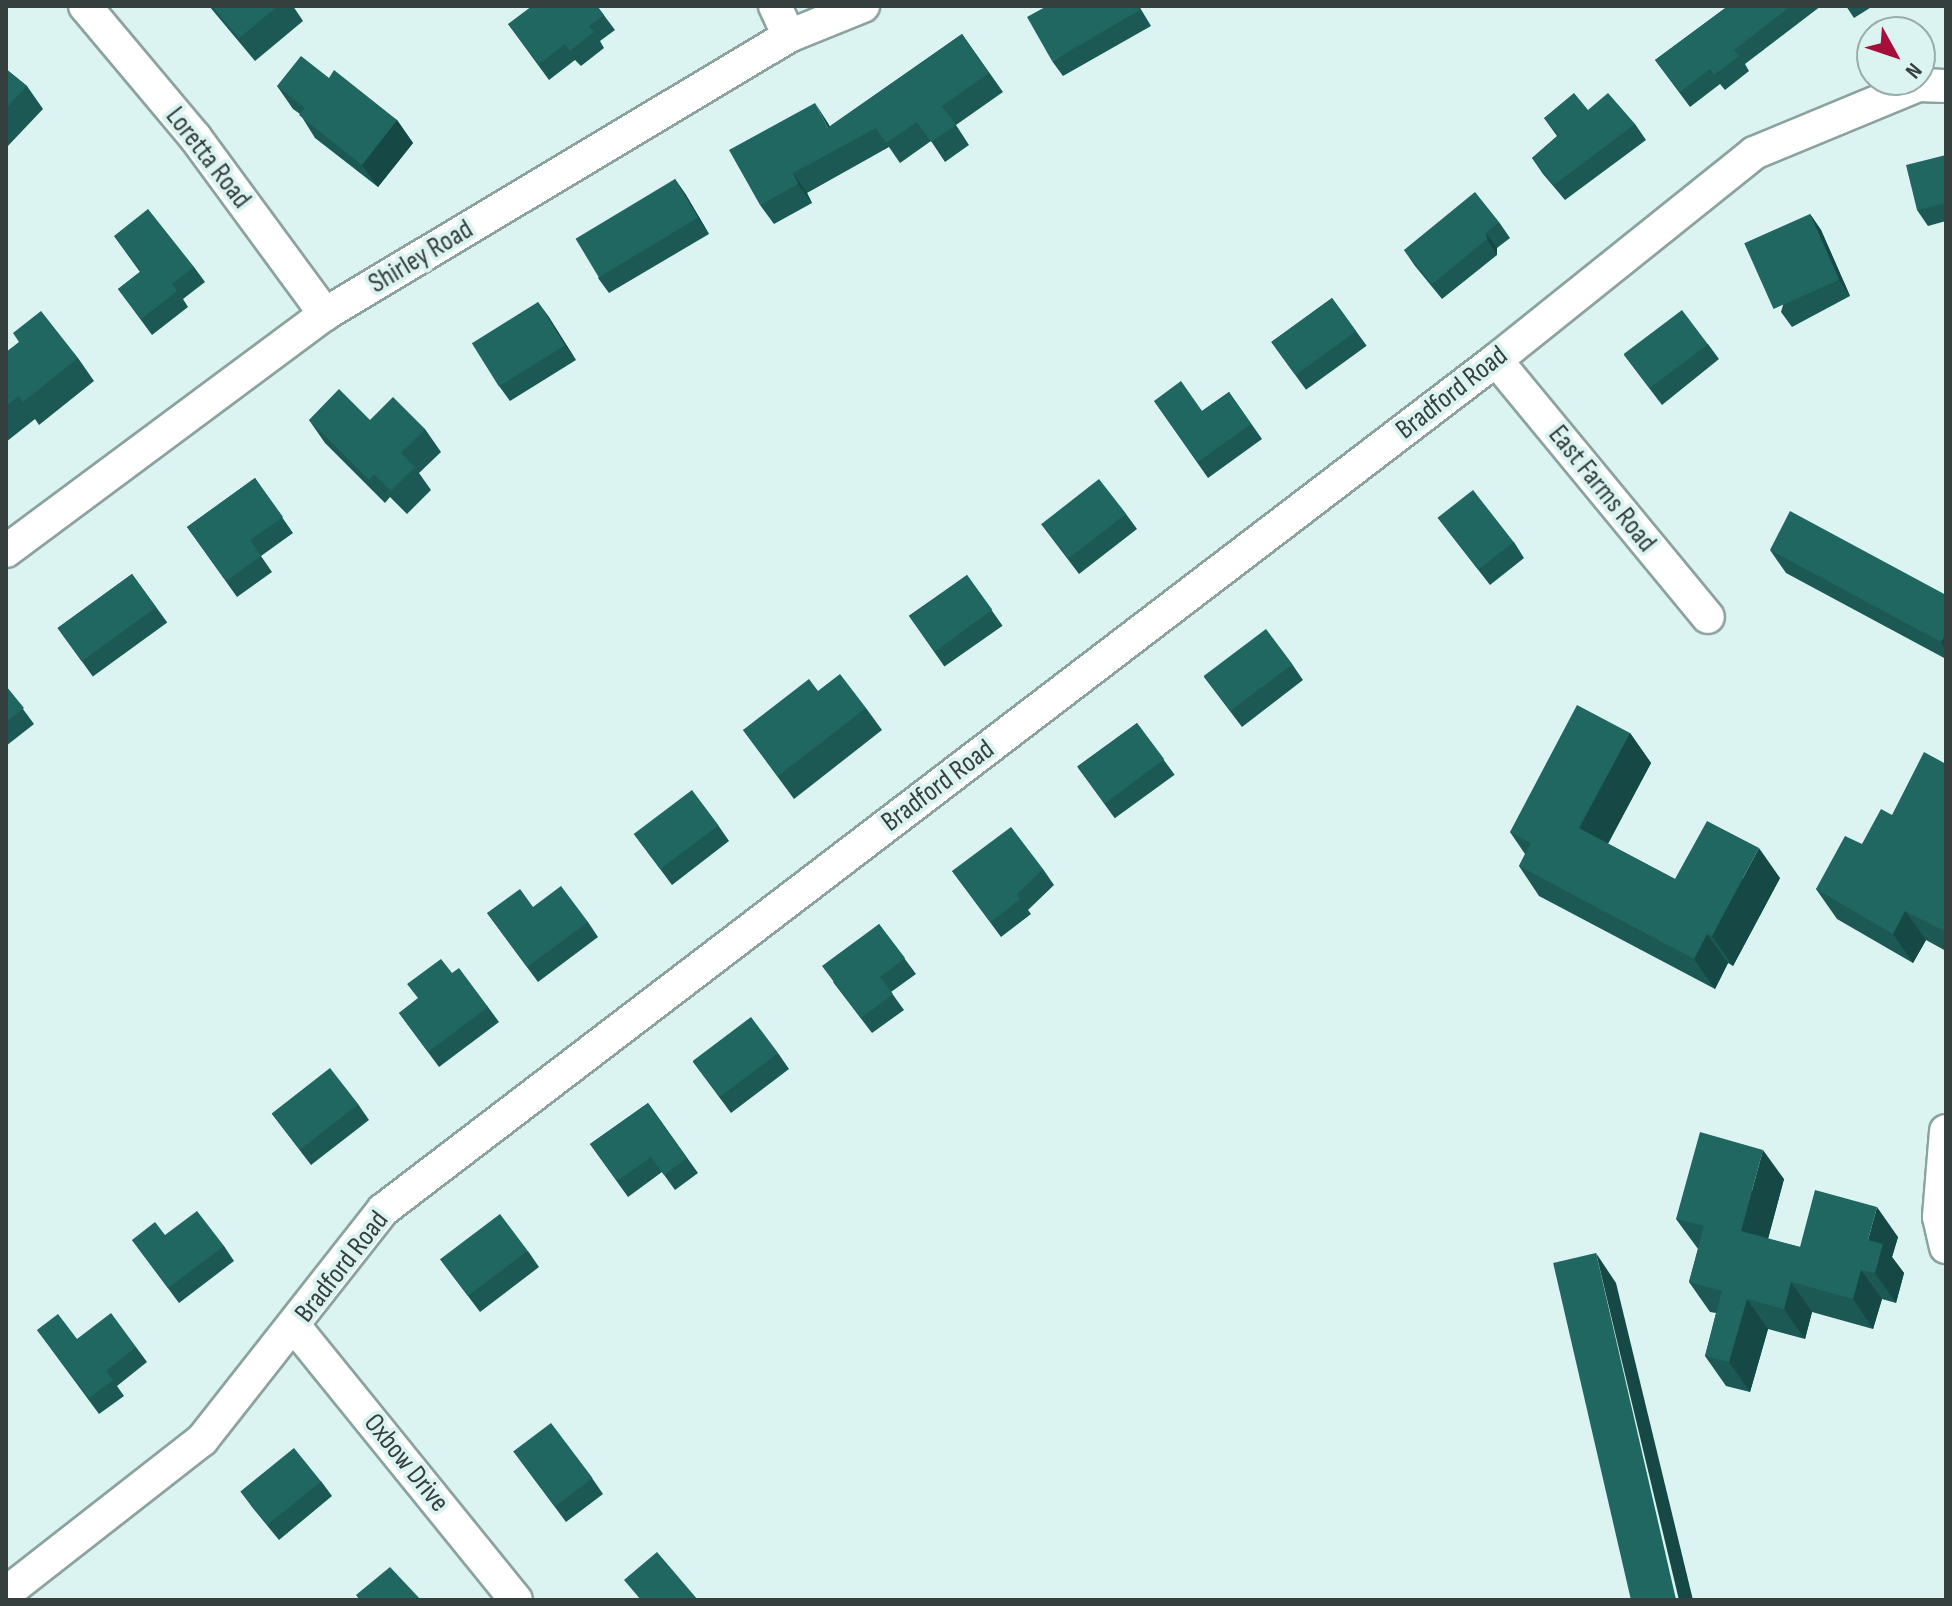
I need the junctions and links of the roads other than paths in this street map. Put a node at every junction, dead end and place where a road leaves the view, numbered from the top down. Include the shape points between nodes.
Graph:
1 (85, 6) edge
2 (775, 6) edge
3 (863, 6) edge
4 (789, 36) junction
5 (1946, 86) edge
6 (325, 314) junction
7 (1496, 360) junction
8 (6, 551) edge
9 (1708, 617) dead end
10 (1946, 1131) edge
11 (1946, 1247) edge
12 (295, 1327) junction
13 (6, 1593) edge
14 (516, 1600) edge

1 - 6 street, Loretta Road via 195,137
2 - 4 street
3 - 4 street, Shirley Road
4 - 6 street, Shirley Road
5 - 7 street, Bradford Road via 1918,85 1754,153
6 - 8 street, Shirley Road
7 - 9 street, East Farms Road
7 - 12 street, Bradford Road via 383,1210
10 - 11 street via 1939,1217
12 - 13 street, Bradford Road via 202,1440
12 - 14 street, Oxbow Drive

